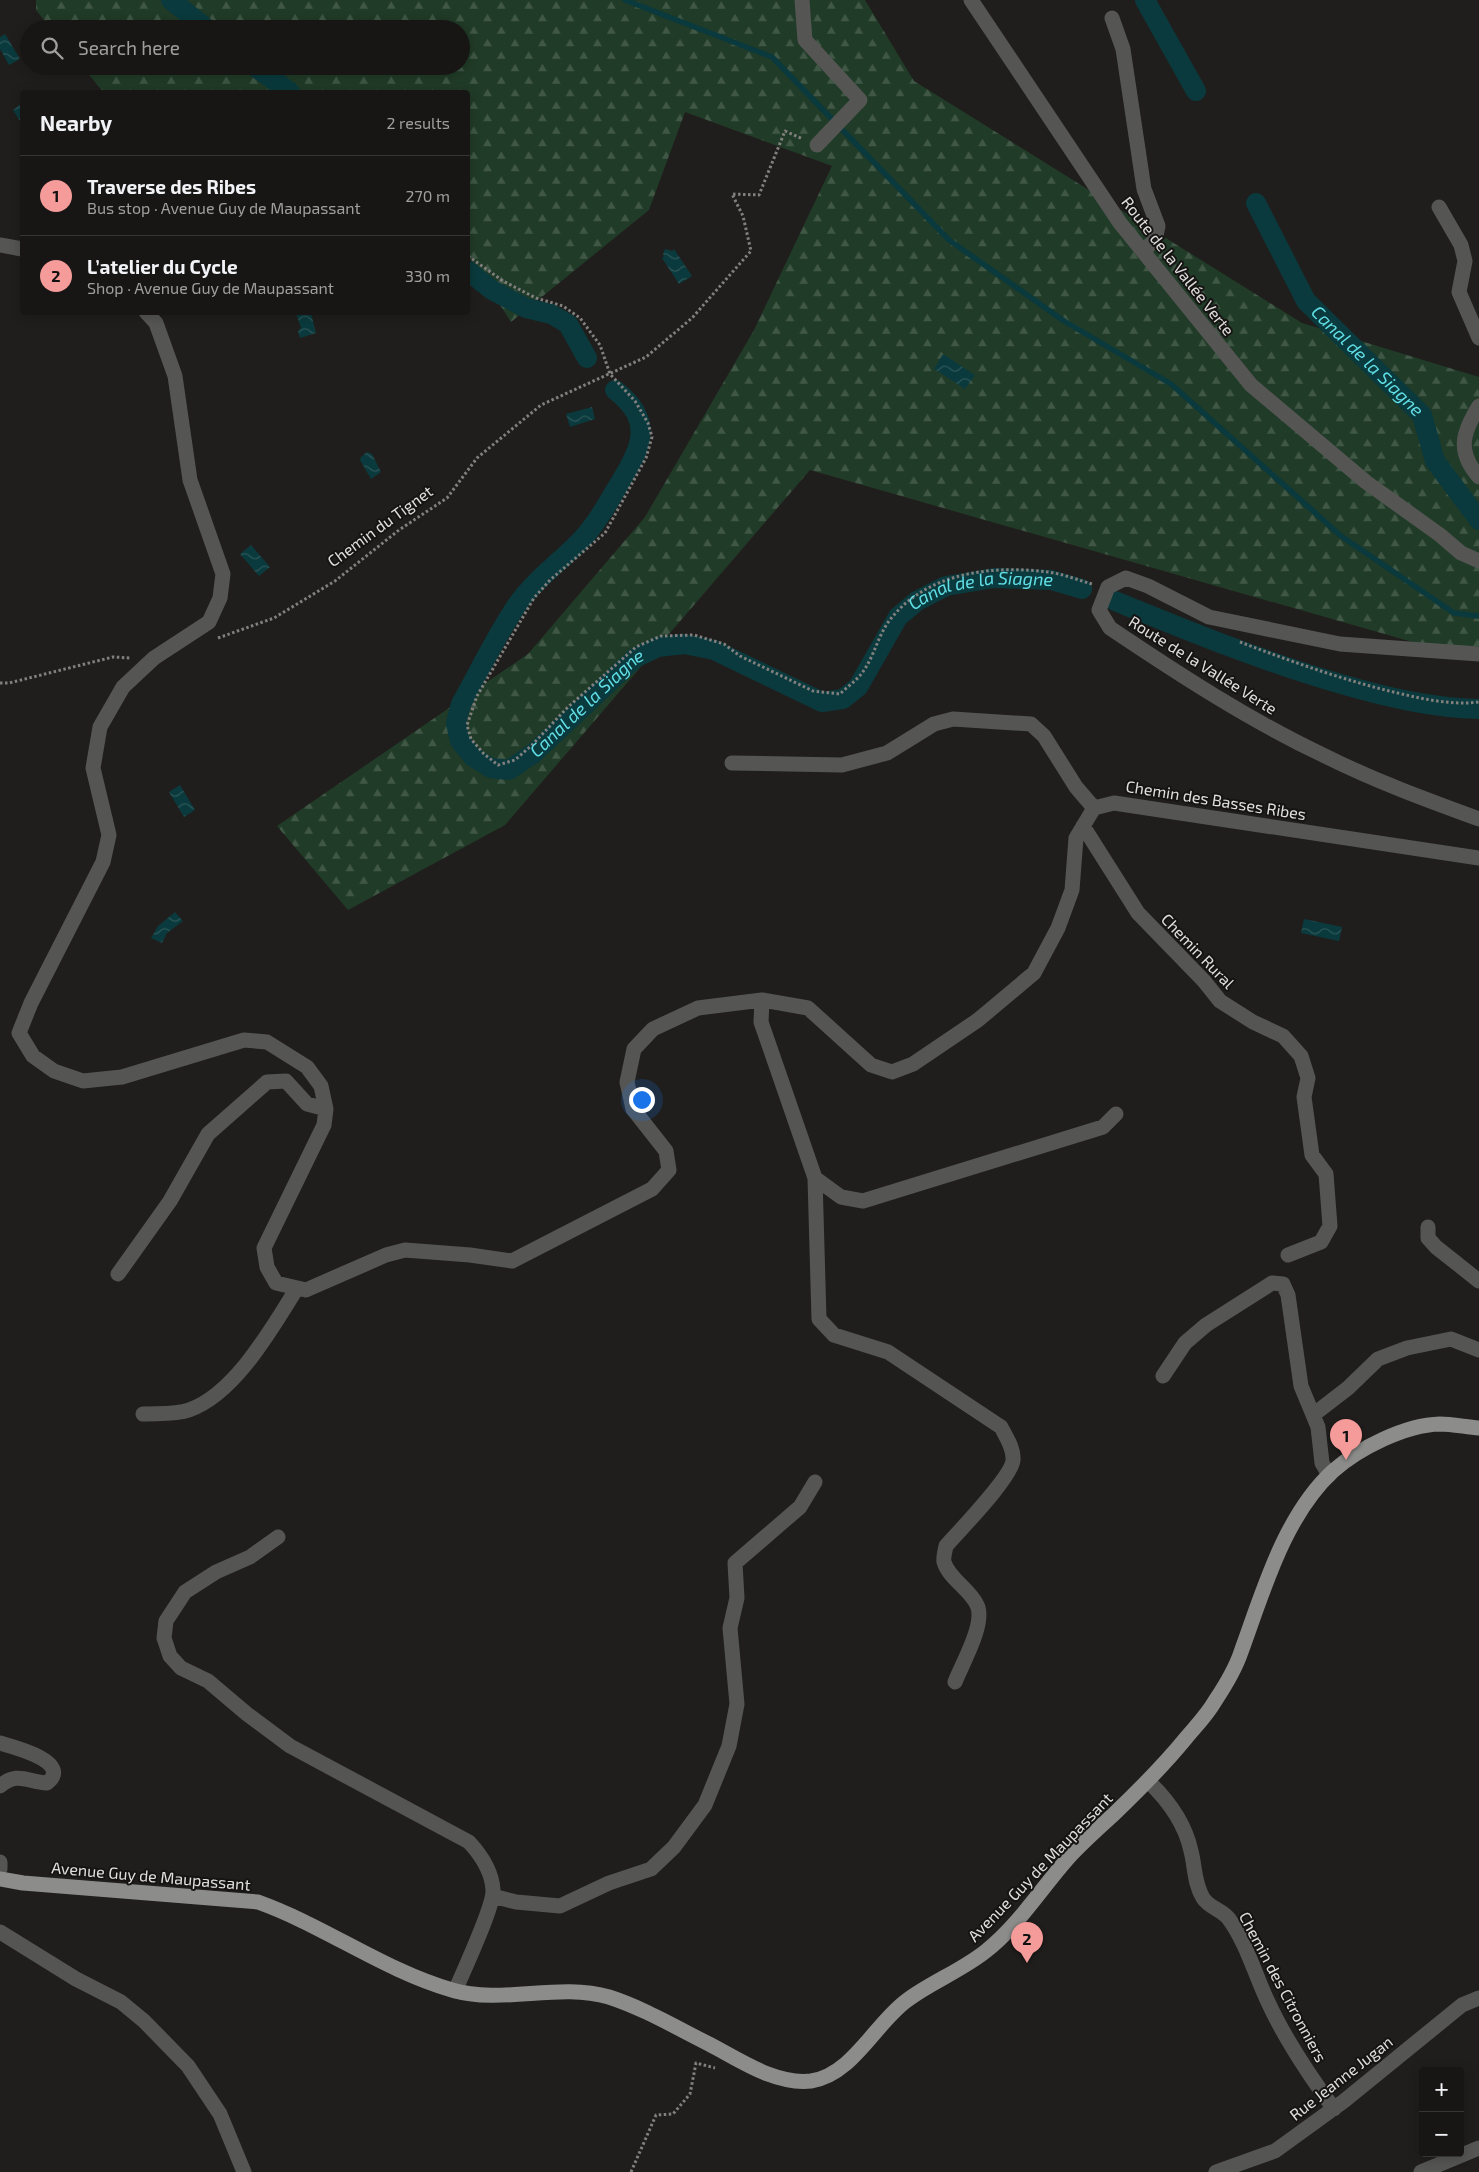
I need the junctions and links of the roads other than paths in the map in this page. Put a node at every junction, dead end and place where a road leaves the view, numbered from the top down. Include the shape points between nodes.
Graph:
1 (802, 0) edge
2 (971, 0) edge
3 (1112, 18) dead end
4 (817, 145) road end
5 (1439, 207) dead end
6 (0, 245) edge
7 (20, 249) edge
8 (1143, 251) junction
9 (149, 315) edge
10 (1479, 338) edge
11 (1479, 406) edge
12 (1479, 477) edge
13 (1479, 561) edge
14 (1479, 654) edge
15 (732, 763) dead end
16 (1094, 808) junction
17 (1479, 819) edge
18 (1083, 826) junction
19 (1479, 858) edge
20 (762, 1000) junction
21 (326, 1109) junction
22 (1116, 1114) dead end
23 (815, 1178) junction
24 (1428, 1227) dead end
25 (1288, 1255) dead end
26 (118, 1274) dead end
27 (1479, 1281) edge
28 (297, 1288) junction
29 (1479, 1350) edge
30 (1163, 1376) dead end
31 (143, 1414) dead end
32 (1313, 1414) junction
33 (1479, 1428) edge
34 (1329, 1475) junction
35 (815, 1482) dead end
36 (278, 1537) dead end
37 (955, 1682) dead end
38 (0, 1743) edge
39 (1148, 1781) junction
40 (0, 1786) edge
41 (0, 1862) edge
42 (0, 1869) edge
43 (0, 1879) edge
44 (493, 1896) junction
45 (0, 1932) edge
46 (455, 1991) junction
47 (1479, 1998) edge
48 (1334, 2109) junction
49 (1479, 2148) edge
50 (244, 2172) edge
51 (1216, 2172) edge
52 (1421, 2172) edge

1 - 4 street via 805,40 860,100
2 - 8 street, Route de la Vallée Verte via 1120,222
3 - 8 street via 1123,49 1144,190 1158,226 1155,240
5 - 10 street via 1462,246 1465,261 1459,292
6 - 7 street
8 - 13 street, Route de la Vallée Verte via 1251,385 1366,482 1461,553
9 - 21 street via 156,323 172,367 190,480 223,574 220,598 209,622 154,658 123,687 100,727 94,768 108,835 103,862 19,1033 34,1056 54,1071 83,1081 122,1077 244,1040 267,1042 307,1067 321,1086
11 - 12 street via 1466,427 1463,446
14 - 17 street, Route de la Vallée Verte via 1340,644 1209,617 1126,578 1108,587 1099,610 1110,628 1234,708 1324,756 1413,795
15 - 16 street via 842,765 887,753 934,724 953,719 1031,724 1044,736 1076,787
16 - 18 street
16 - 19 street, Chemin des Basses Ribes via 1114,803
18 - 20 street via 1076,838 1072,890 1058,928 1034,973 978,1020 913,1064 892,1072 871,1065 808,1008
18 - 25 street, Chemin Rural via 1138,913 1220,1001 1283,1036 1301,1056 1308,1078 1304,1097 1312,1155 1326,1174 1330,1226 1321,1242
20 - 23 street via 761,1022
20 - 28 street via 698,1008 653,1028 634,1049 628,1082 633,1108 666,1151 669,1170 652,1189 512,1261 405,1250 386,1254 306,1290
21 - 26 street via 307,1104 286,1081 267,1082 208,1134 170,1201
21 - 28 street via 324,1125 264,1248 267,1267 276,1283
22 - 23 street via 1103,1127 863,1201 841,1197
23 - 37 street via 819,1319 834,1335 896,1357 1001,1427 1011,1446 1013,1461 1006,1476 946,1546 944,1561 977,1605 978,1620
24 - 27 street via 1428,1238 1436,1247
28 - 31 street via 271,1332 216,1396 188,1410
29 - 32 street via 1450,1339 1407,1348 1378,1359 1348,1388
30 - 32 street via 1186,1344 1206,1326 1272,1283 1283,1284 1288,1295 1302,1386
32 - 34 street via 1318,1427 1322,1463
33 - 34 main road, Avenue Guy de Maupassant via 1438,1424 1388,1436 1346,1460
34 - 39 main road, Avenue Guy de Maupassant via 1301,1512 1280,1549 1240,1654 1212,1706
35 - 44 street via 800,1507 735,1563 737,1598 730,1628 737,1704 729,1746 705,1805 674,1847 651,1869 560,1906 516,1902
36 - 44 street via 250,1557 216,1572 185,1592 166,1621 164,1638 170,1656 181,1668 208,1681 290,1746 469,1842 490,1876
38 - 40 street via 46,1761 54,1772 53,1779 47,1783 17,1777
39 - 46 main road, Avenue Guy de Maupassant via 1071,1854 1007,1932 989,1949 903,2003 845,2065 829,2076 793,2081 768,2074 650,2015 613,1998 593,1993 491,1995
39 - 48 street, Chemin des Citronniers via 1164,1796 1184,1827 1192,1852 1193,1872 1203,1898 1228,1918 1298,2059
41 - 42 street
43 - 46 main road, Avenue Guy de Maupassant via 258,1902 290,1913 377,1959
44 - 46 street
45 - 50 street via 76,1979 121,2002 144,2022 188,2066 220,2114
47 - 48 street, Rue Jeanne Jugan via 1462,2005
48 - 51 street, Rue Jeanne Jugan via 1274,2151
49 - 52 street

